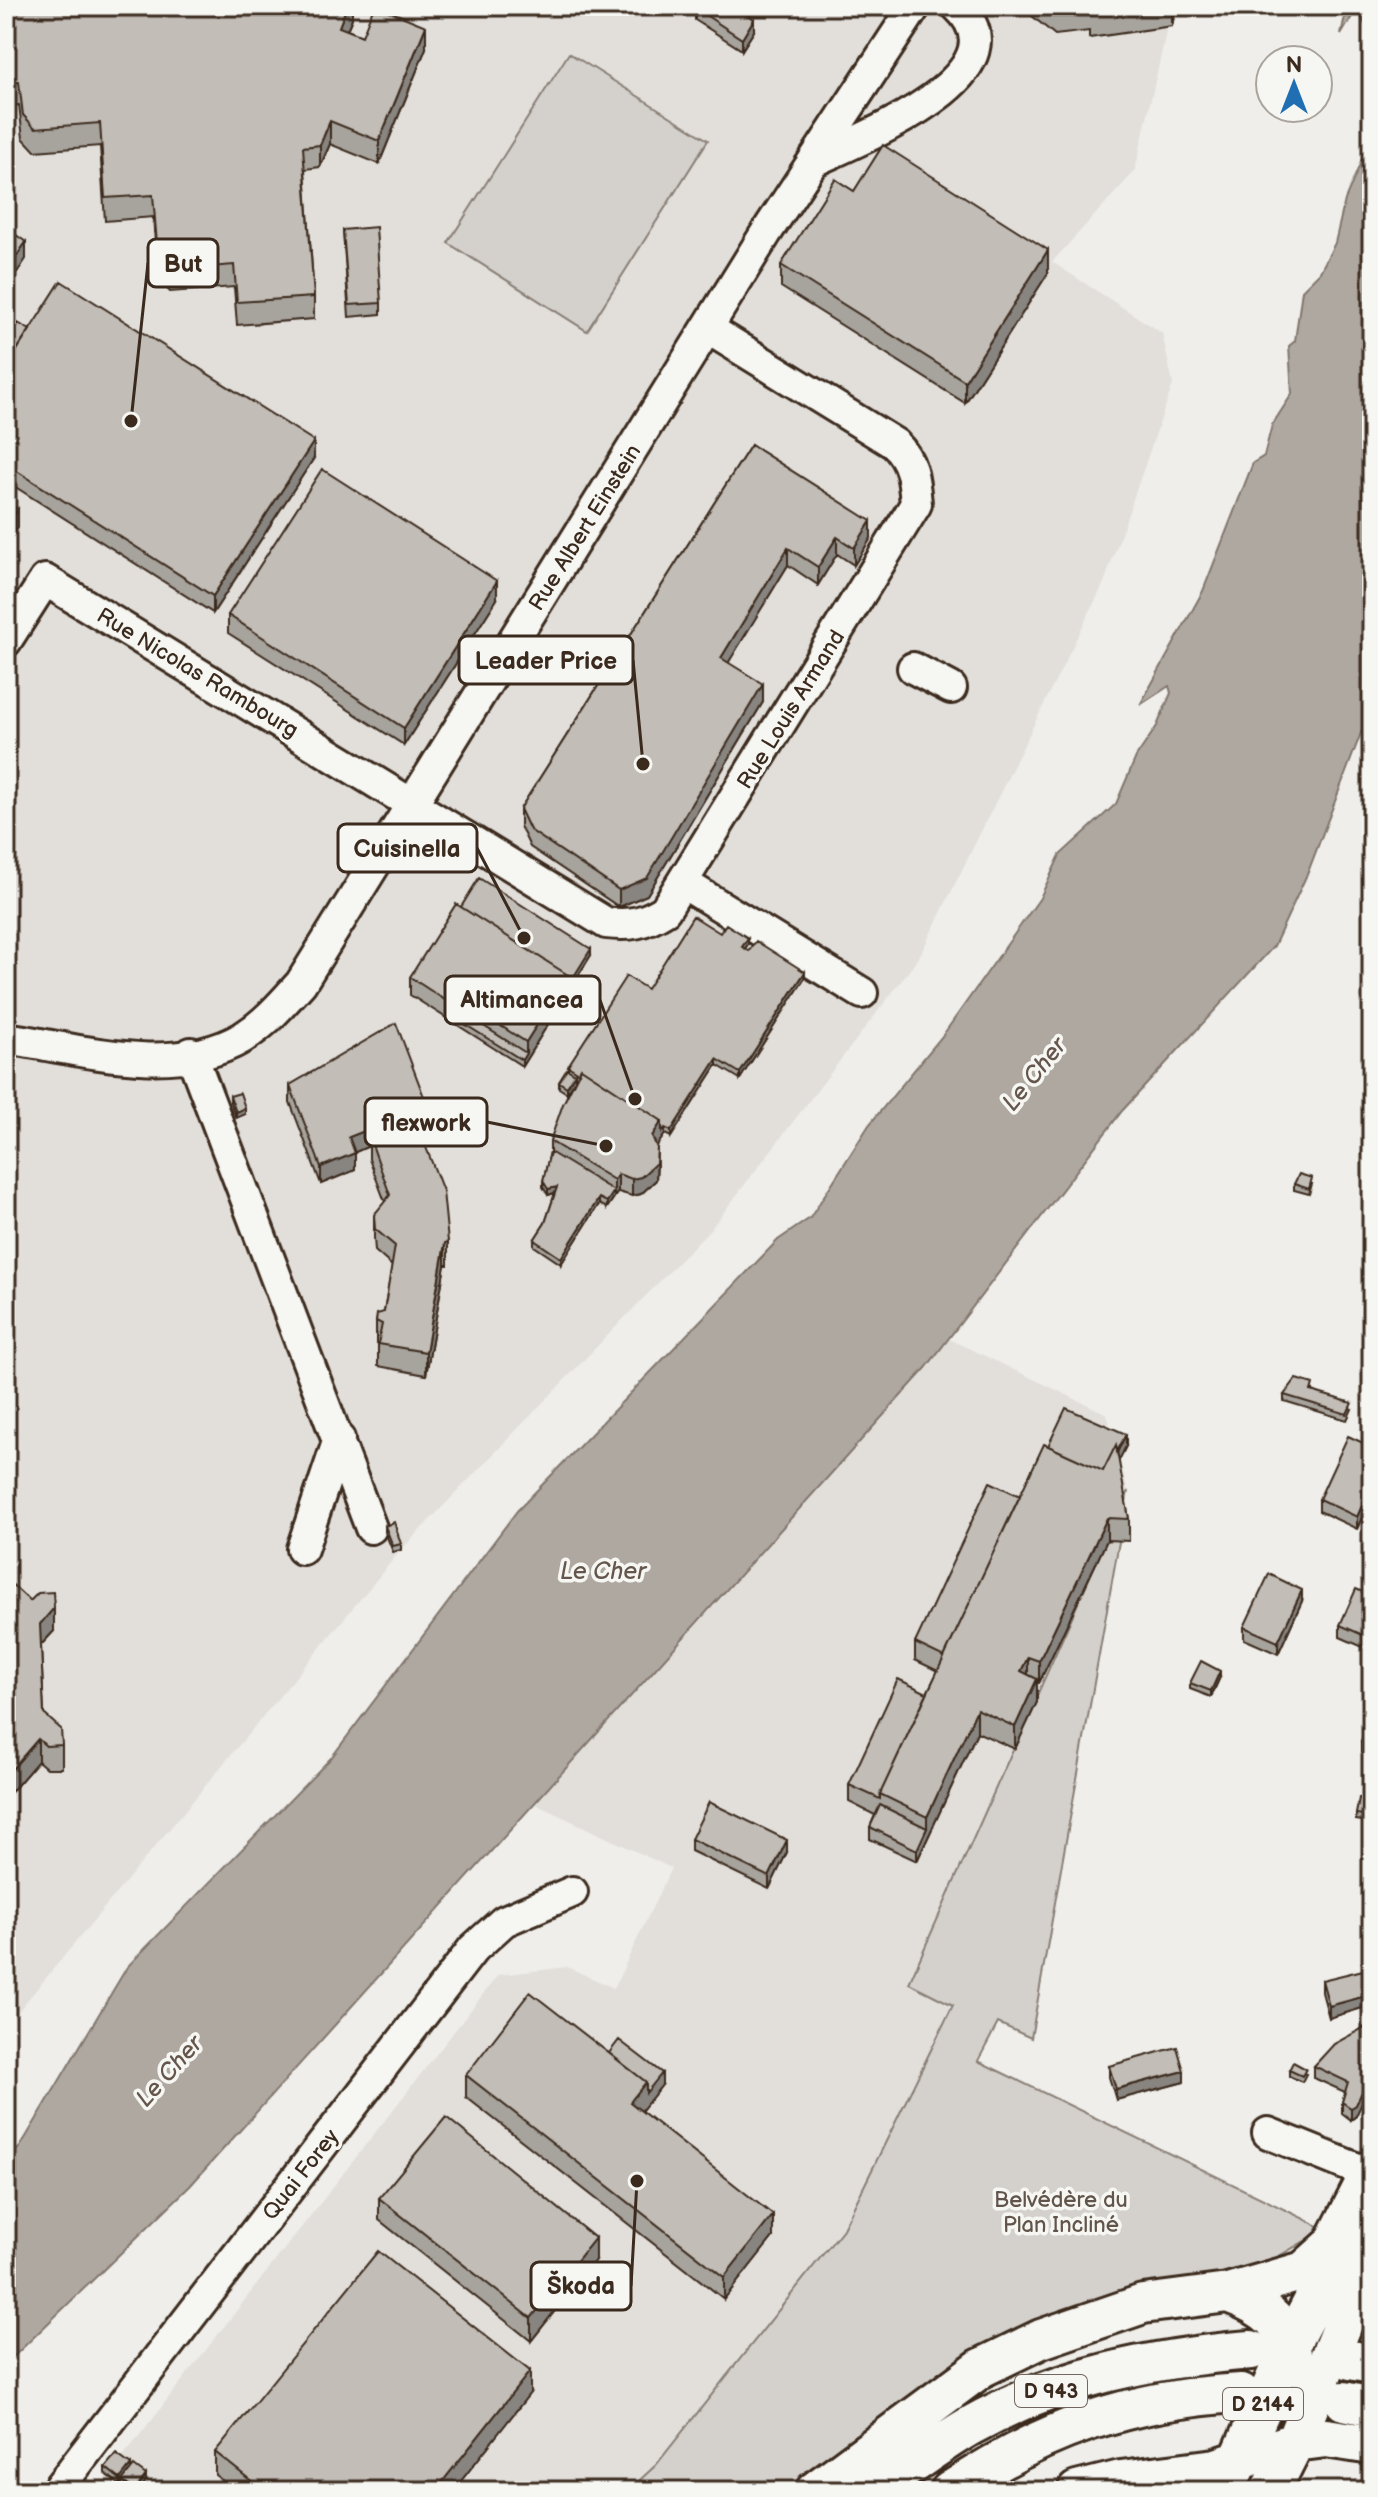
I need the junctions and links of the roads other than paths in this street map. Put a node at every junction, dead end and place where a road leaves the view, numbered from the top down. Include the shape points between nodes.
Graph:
1 (915, 6) edge
2 (957, 6) edge
3 (814, 161) junction
4 (707, 328) junction
5 (6, 641) edge
6 (913, 668) dead end
7 (951, 688) dead end
8 (413, 802) junction
9 (683, 883) junction
10 (862, 993) dead end
11 (6, 1038) edge
12 (191, 1053) junction
13 (339, 1439) junction
14 (371, 1528) dead end
15 (302, 1549) dead end
16 (572, 1892) dead end
17 (1268, 2133) dead end
18 (1371, 2216) edge
19 (1228, 2293) junction
20 (1328, 2321) edge
21 (1251, 2350) dead end
22 (1241, 2393) dead end
23 (1372, 2445) edge
24 (1270, 2456) edge
25 (56, 2491) edge
26 (815, 2491) edge
27 (873, 2491) edge
28 (950, 2491) edge
29 (1077, 2491) edge
30 (1270, 2491) edge

1 - 3 street, Rue Albert Einstein
2 - 3 street via 973,29 975,46 970,66 958,81 882,129
3 - 4 street, Rue Albert Einstein
4 - 8 street, Rue Albert Einstein
4 - 9 street, Rue Louis Armand via 895,444 907,456 916,504
5 - 8 street, Rue Nicolas Rambourg via 45,580
6 - 7 street
8 - 9 street, Rue Louis Armand via 606,923 646,923 665,910
8 - 12 street, Rue Albert Einstein via 301,983 272,1016 242,1038
9 - 10 street
11 - 12 street, Rue Albert Einstein via 161,1059
12 - 13 street
13 - 14 street
13 - 15 street
16 - 25 street, Quai Forey via 504,1921 473,1949
17 - 18 street
18 - 19 main road via 1337,2237 1304,2271
18 - 20 main road, D 2144
18 - 20 main road, D 2144
19 - 20 main road via 1257,2304 1277,2321
19 - 26 main road via 1143,2304 1041,2339 981,2368
20 - 24 main road, D 2144
20 - 24 main road via 1299,2393 1300,2406
21 - 27 main road, D 943 via 1174,2356 1095,2375 1028,2399 970,2426
22 - 28 main road, D 943 via 1181,2396 1109,2412 1045,2435
23 - 24 main road
24 - 29 main road
24 - 30 main road, D 2144

